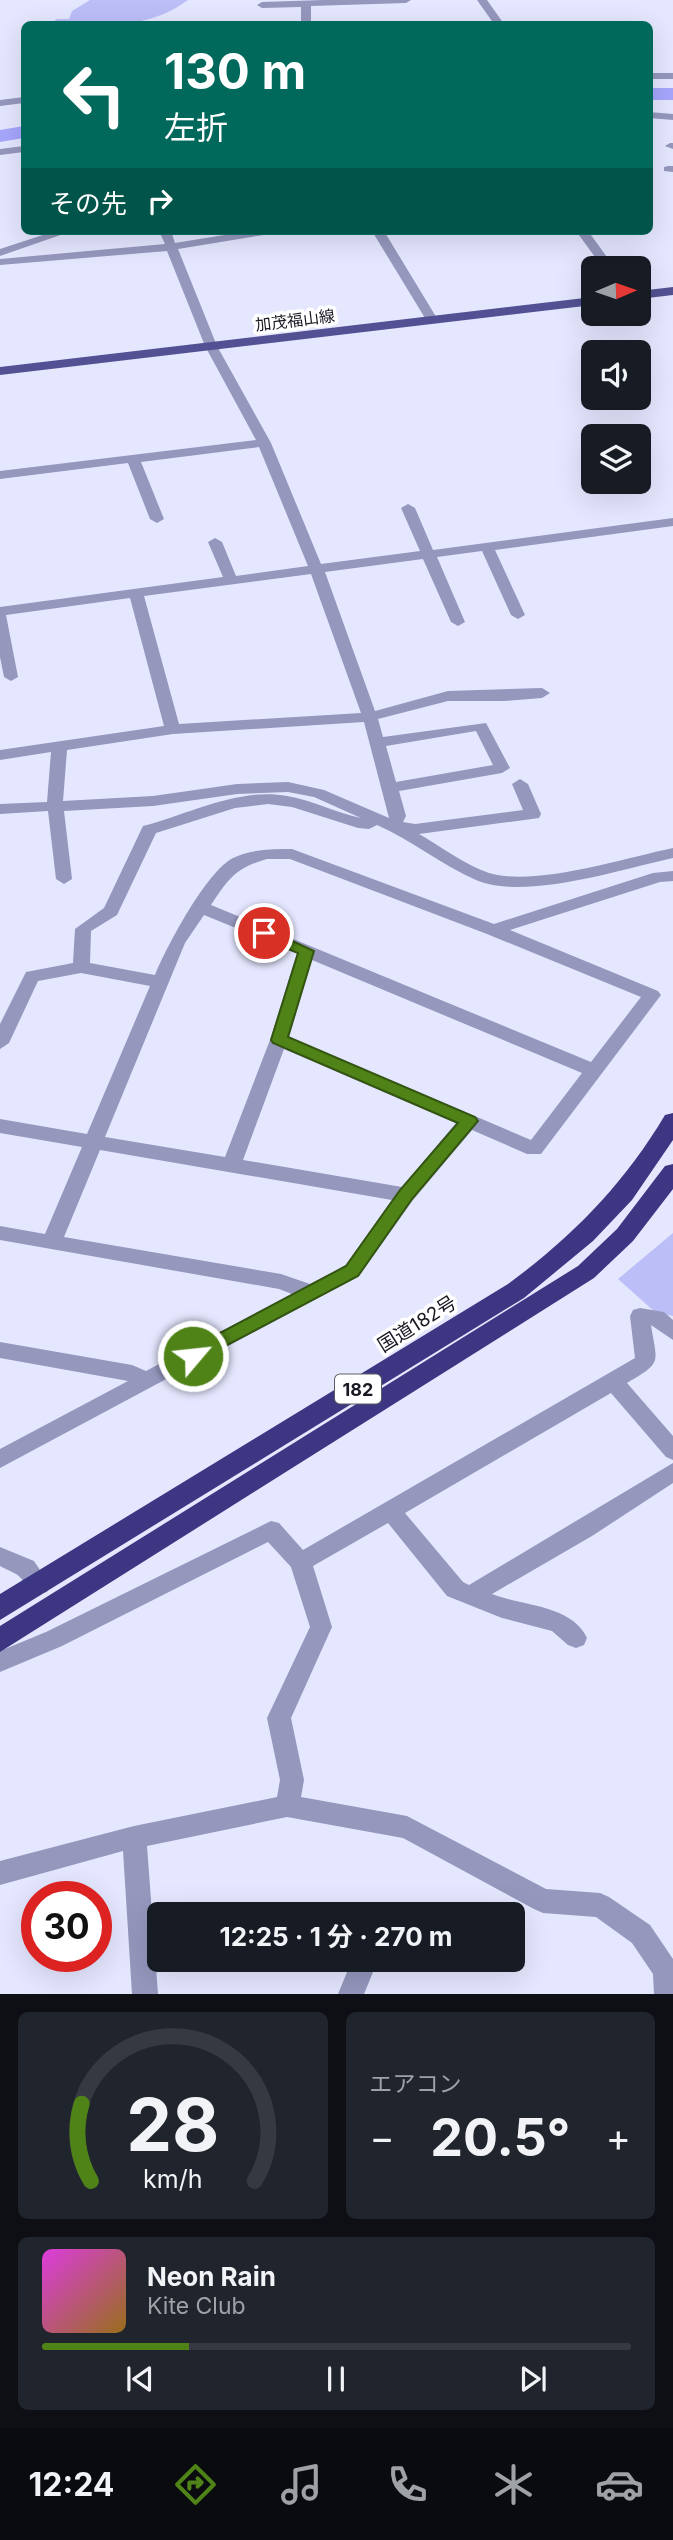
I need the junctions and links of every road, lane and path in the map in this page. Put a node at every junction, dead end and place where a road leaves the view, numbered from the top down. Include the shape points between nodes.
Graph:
1 (406, 0) edge
2 (482, 0) edge
3 (306, 4) junction
4 (262, 5) dead end
5 (306, 21) edge
6 (497, 21) edge
7 (653, 76) edge
8 (673, 76) edge
9 (21, 100) edge
10 (0, 103) edge
11 (653, 115) edge
12 (673, 117) edge
13 (21, 149) edge
14 (0, 152) edge
15 (54, 235) edge
16 (167, 235) edge
17 (246, 235) edge
18 (380, 235) edge
19 (585, 235) edge
20 (172, 247) junction
21 (0, 253) edge
22 (600, 256) edge
23 (0, 262) edge
24 (673, 291) edge
25 (651, 294) edge
26 (581, 302) edge
27 (432, 320) junction
28 (211, 346) junction
29 (0, 371) edge
30 (264, 443) junction
31 (133, 458) junction
32 (0, 475) edge
33 (408, 508) dead end
34 (157, 519) dead end
35 (673, 522) edge
36 (215, 542) dead end
37 (486, 546) junction
38 (428, 554) junction
39 (316, 568) junction
40 (231, 580) junction
41 (136, 593) junction
42 (0, 611) edge
43 (518, 615) dead end
44 (0, 617) edge
45 (458, 622) dead end
46 (11, 677) dead end
47 (542, 693) dead end
48 (370, 717) junction
49 (173, 729) junction
50 (377, 743) junction
51 (59, 746) junction
52 (0, 755) edge
53 (520, 784) dead end
54 (390, 788) junction
55 (55, 806) junction
56 (0, 809) edge
57 (393, 826) junction
58 (673, 853) edge
59 (673, 876) edge
60 (64, 879) dead end
61 (201, 907) junction
62 (493, 930) junction
63 (306, 951) junction
64 (81, 967) junction
65 (160, 982) junction
66 (4, 1025) edge
67 (279, 1040) junction
68 (0, 1043) edge
69 (594, 1071) junction
70 (469, 1121) junction
71 (673, 1121) edge
72 (0, 1126) edge
73 (94, 1142) junction
74 (232, 1165) junction
75 (673, 1172) edge
76 (406, 1195) junction
77 (0, 1233) edge
78 (52, 1241) junction
79 (311, 1293) junction
80 (673, 1332) edge
81 (0, 1350) edge
82 (145, 1381) junction
83 (613, 1381) junction
84 (673, 1451) edge
85 (0, 1459) edge
86 (673, 1472) edge
87 (390, 1510) junction
88 (0, 1556) edge
89 (301, 1562) junction
90 (39, 1585) junction
91 (472, 1594) junction
92 (0, 1608) edge
93 (576, 1637) dead end
94 (0, 1640) edge
95 (0, 1662) edge
96 (286, 1805) junction
97 (134, 1837) junction
98 (0, 1873) edge
99 (360, 1972) edge
100 (145, 1994) edge
101 (352, 1994) edge
102 (667, 1994) edge

1 - 3 street
2 - 6 street
3 - 4 street
3 - 5 street
7 - 8 street
9 - 10 street
11 - 12 street
13 - 14 street
15 - 21 street
16 - 20 street
17 - 20 street
18 - 27 street
19 - 22 street
20 - 23 street
20 - 28 street
24 - 25 main road
26 - 27 main road, 加茂福山線
27 - 28 main road, 加茂福山線
28 - 29 main road, 加茂福山線
28 - 30 street
30 - 31 street
30 - 39 street
31 - 32 street
31 - 34 street
33 - 38 street
35 - 37 street
36 - 40 street
37 - 38 street
37 - 43 street
38 - 39 street
38 - 45 street
39 - 40 street
39 - 48 street
40 - 41 street
41 - 42 street
41 - 49 street
44 - 46 street
47 - 48 street via 449,696
48 - 49 street
48 - 50 street
49 - 51 street
50 - 54 street
50 - 54 street via 481,726 502,768
51 - 52 street
51 - 55 street
53 - 57 street via 533,814 415,829
54 - 57 street via 398,816
55 - 56 street
55 - 57 street via 288,787 318,793
55 - 60 street
57 - 58 street via 483,877 517,883
57 - 64 street via 360,823 284,800 229,803 149,831 111,911 83,929
59 - 62 street
61 - 62 street via 238,862 267,854 292,854
61 - 63 street
61 - 65 street via 177,942
62 - 69 street via 652,995
63 - 67 street
63 - 69 street
64 - 65 street
64 - 66 street via 32,976
65 - 73 street
66 - 68 street
67 - 70 street
67 - 74 street
69 - 70 street via 534,1149
70 - 76 street
71 - 90 highway, 国道182号 / 182 via 657,1151 606,1216 568,1254
72 - 73 street
73 - 74 street
73 - 78 street
74 - 76 street
75 - 94 highway, 182 via 625,1235 577,1279
76 - 79 street via 352,1271
77 - 78 street
78 - 79 street via 281,1282
79 - 82 street
80 - 83 street via 657,1318 640,1316 646,1362
81 - 82 street via 132,1373
82 - 85 street
83 - 84 street
83 - 87 street
86 - 91 street
87 - 89 street
87 - 91 street via 456,1588
88 - 90 street via 26,1568
89 - 95 street via 271,1530
89 - 96 street via 321,1627 279,1718 292,1780
90 - 92 highway, 国道182号 / 182
91 - 93 street via 502,1608 559,1623
96 - 97 street
96 - 102 street via 407,1827 543,1901 600,1905 641,1934 666,1971
97 - 98 street
97 - 100 street
99 - 101 street

